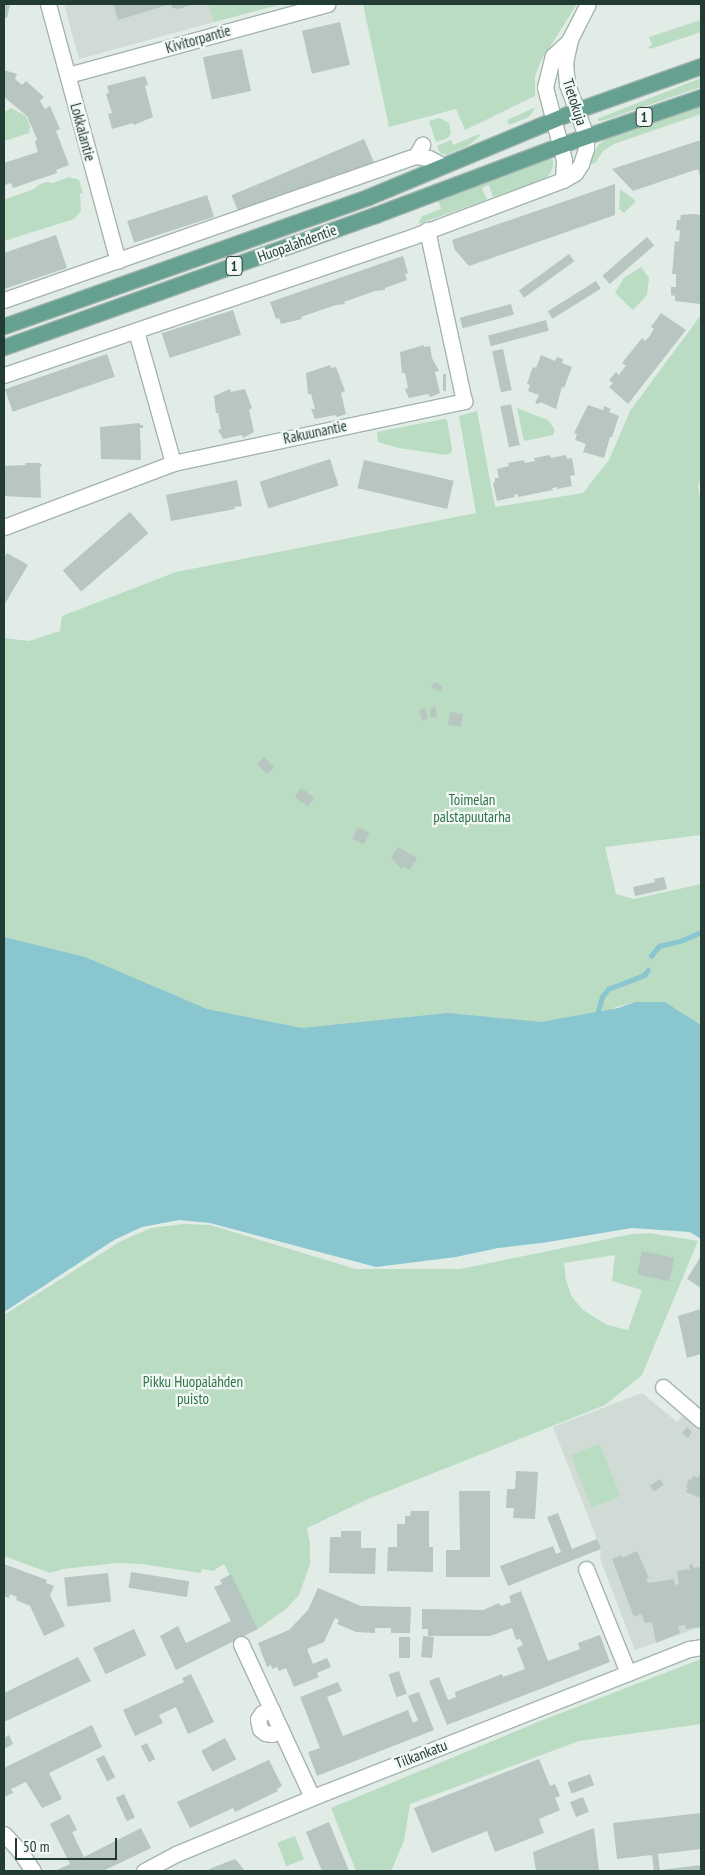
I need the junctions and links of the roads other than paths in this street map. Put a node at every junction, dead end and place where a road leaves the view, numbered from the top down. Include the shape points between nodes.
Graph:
1 (48, 4) edge
2 (327, 4) edge
3 (588, 4) edge
4 (570, 39) junction
5 (701, 66) edge
6 (68, 75) junction
7 (701, 97) edge
8 (577, 110) junction
9 (552, 119) junction
10 (586, 136) junction
11 (561, 145) junction
12 (442, 165) junction
13 (563, 180) junction
14 (428, 230) junction
15 (118, 261) junction
16 (4, 300) edge
17 (4, 326) edge
18 (136, 331) junction
19 (4, 348) edge
20 (4, 375) edge
21 (173, 463) junction
22 (4, 527) edge
23 (663, 1387) dead end
24 (701, 1420) edge
25 (586, 1570) dead end
26 (241, 1644) dead end
27 (701, 1647) edge
28 (628, 1673) junction
29 (312, 1797) junction
30 (4, 1834) edge
31 (34, 1871) edge
32 (144, 1871) edge

1 - 6 street, Lokkalantie
2 - 6 street, Kivitorpantie
3 - 4 street, Tietokuja
4 - 8 street, Tietokuja via 565,76
4 - 9 street, Tietokuja via 553,56 544,87
5 - 8 main road, Huopalahdentie / 1
6 - 15 street, Lokkalantie
7 - 10 main road, Huopalahdentie / 1
8 - 9 main road, Huopalahdentie / 1
8 - 10 street, Tietokuja
9 - 11 street, Tietokuja
9 - 12 main road, Huopalahdentie / 1
10 - 11 main road, Huopalahdentie / 1
10 - 13 street, Huopalahdentie via 581,164 575,173
11 - 13 street
11 - 19 main road, Huopalahdentie / 1 via 375,216
12 - 15 street via 419,151
12 - 17 main road, Huopalahdentie / 1 via 368,198
13 - 14 street, Huopalahdentie
14 - 18 street, Huopalahdentie
14 - 21 street, Rakuunantie via 464,401
15 - 16 street
18 - 20 street, Huopalahdentie
18 - 21 street
21 - 22 street, Rakuunantie
23 - 24 street
25 - 28 street
26 - 29 street
27 - 28 street, Tilkankatu
28 - 29 street, Tilkankatu
29 - 32 street, Tilkankatu via 176,1854
30 - 31 street

